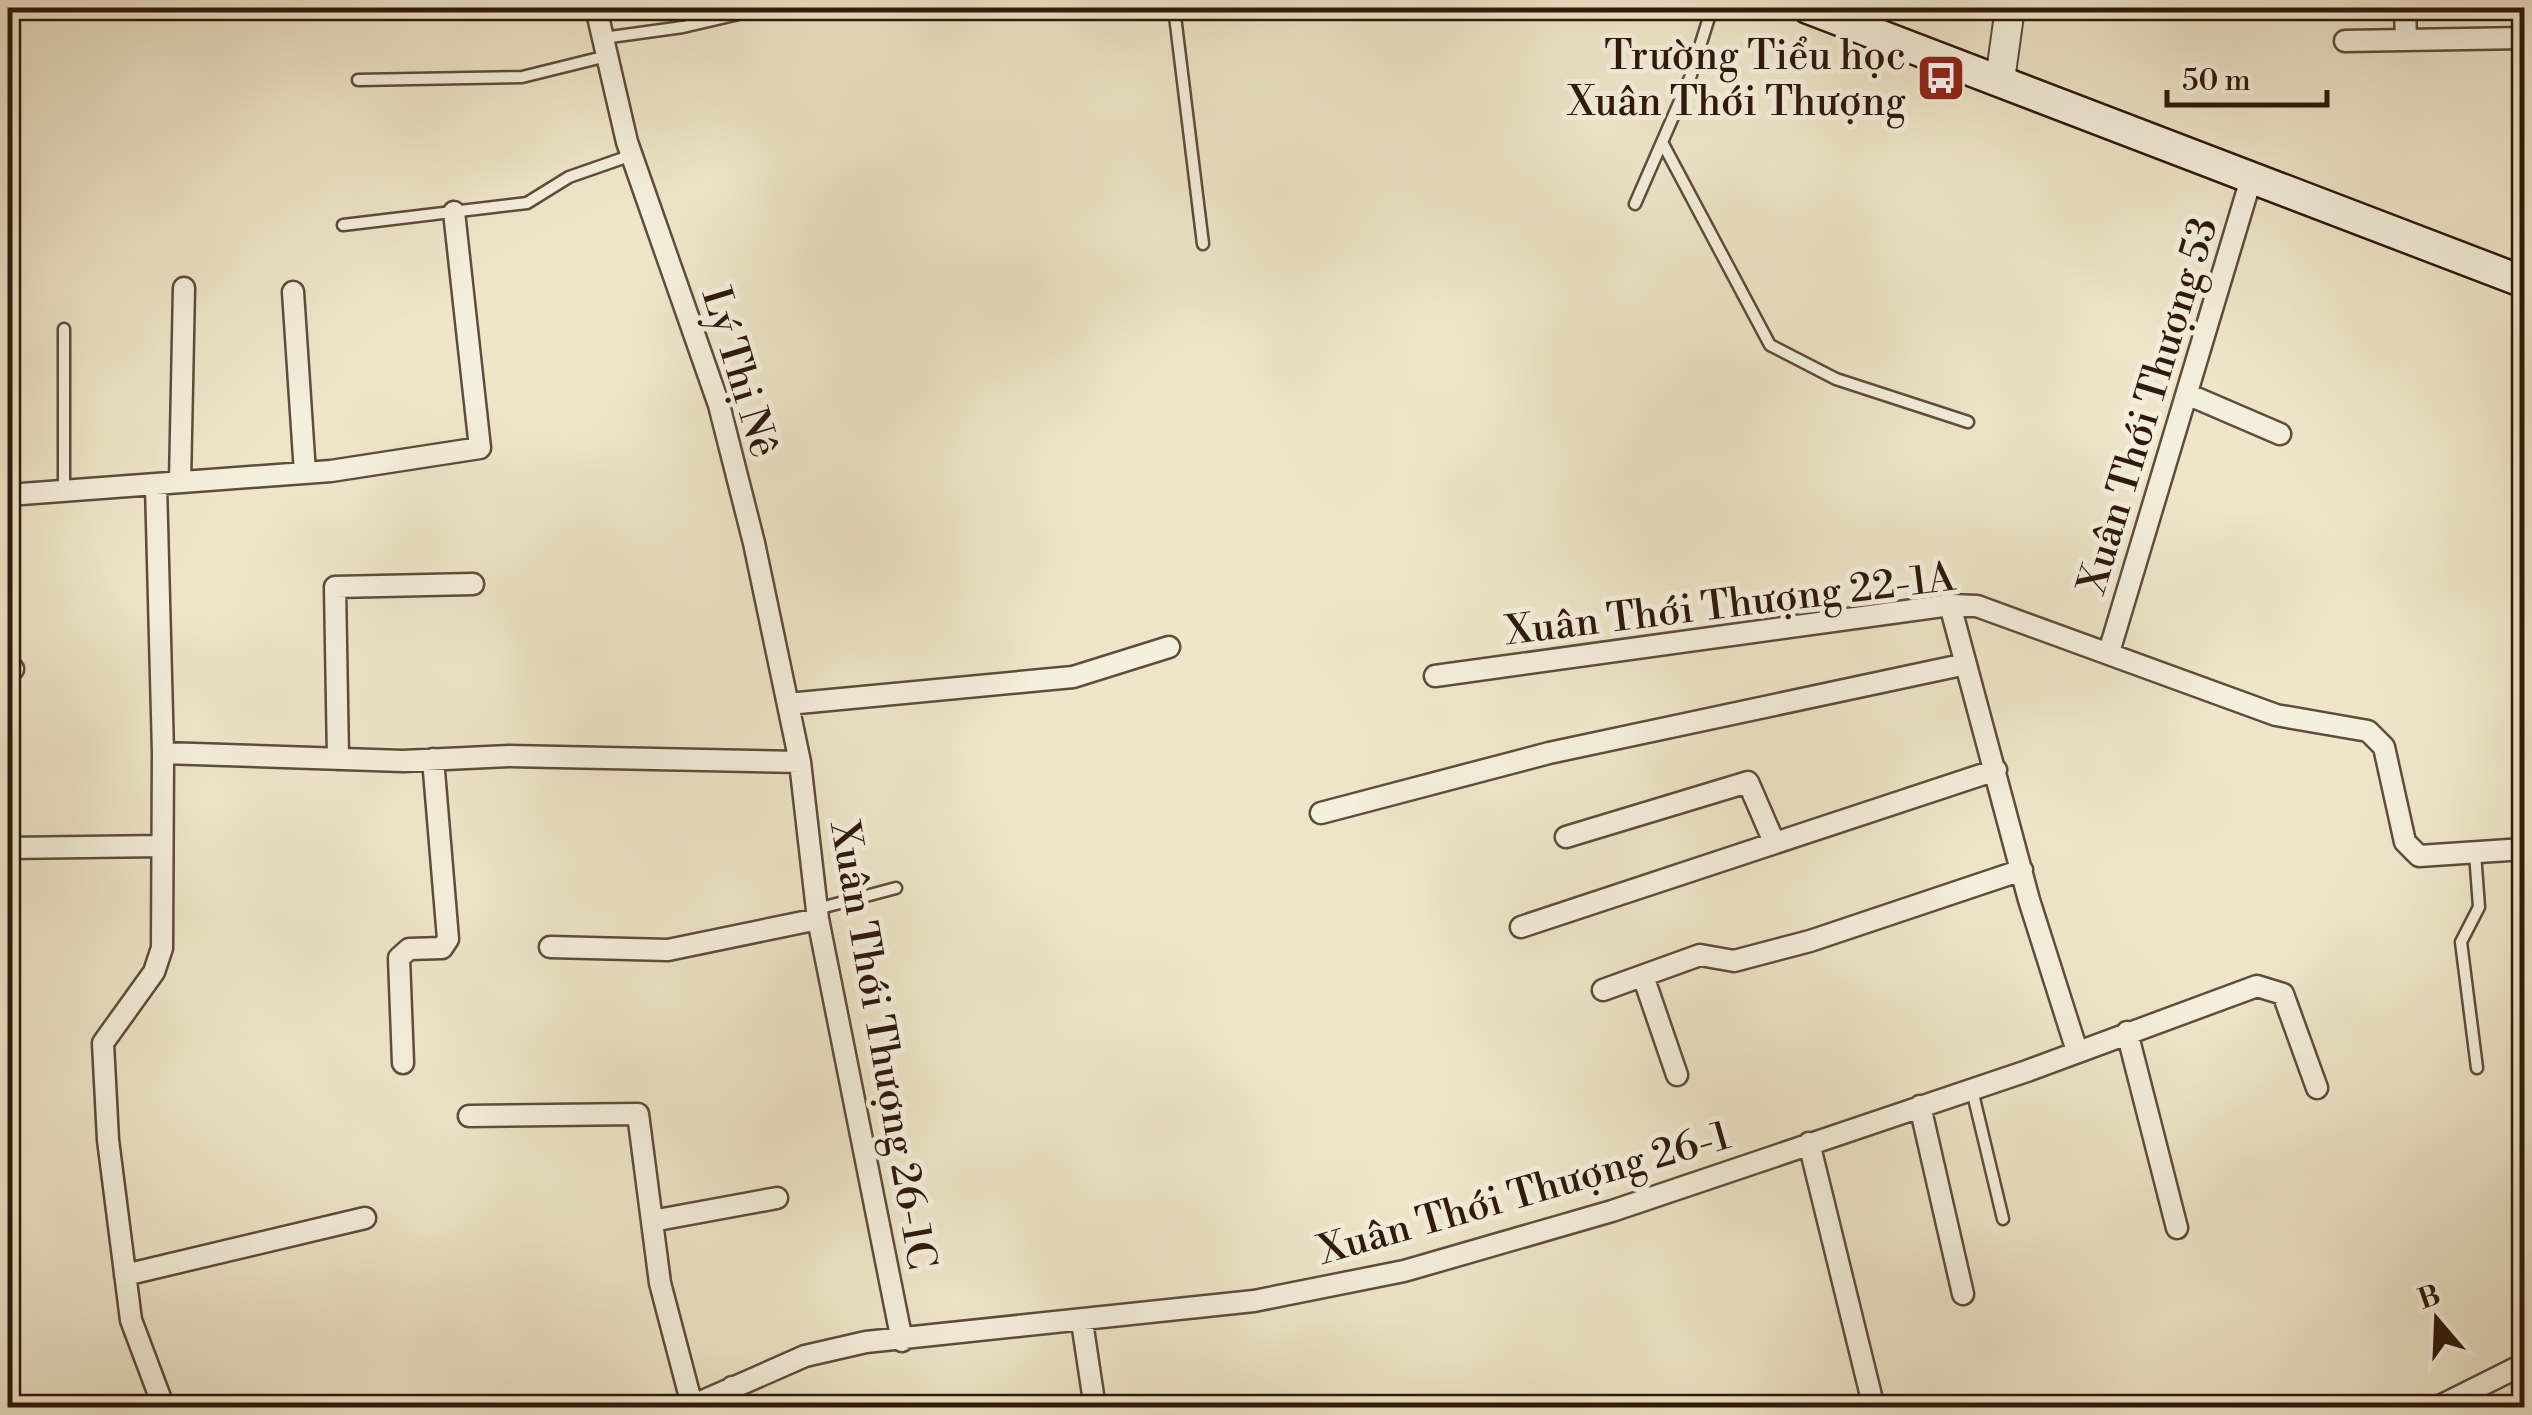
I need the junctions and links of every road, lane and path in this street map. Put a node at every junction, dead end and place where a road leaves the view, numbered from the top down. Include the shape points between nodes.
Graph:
1 (596, 8) edge
2 (764, 8) edge
3 (1174, 8) edge
4 (1712, 8) edge
5 (1808, 8) edge
6 (2010, 8) edge
7 (2404, 8) edge
8 (2524, 38) edge
9 (2406, 40) junction
10 (2345, 41) dead end
11 (605, 47) junction
12 (358, 80) dead end
13 (2000, 80) junction
14 (1662, 142) junction
15 (632, 156) junction
16 (2251, 179) junction
17 (1636, 204) dead end
18 (454, 212) junction
19 (344, 225) dead end
20 (1202, 244) dead end
21 (2524, 282) edge
22 (184, 288) dead end
23 (294, 292) dead end
24 (64, 329) dead end
25 (2186, 394) junction
26 (1968, 422) dead end
27 (2280, 434) dead end
28 (305, 473) junction
29 (180, 482) junction
30 (156, 485) junction
31 (64, 493) junction
32 (8, 496) edge
33 (472, 584) dead end
34 (1950, 605) junction
35 (1169, 647) dead end
36 (2109, 652) junction
37 (1966, 664) junction
38 (1435, 676) dead end
39 (788, 704) junction
40 (163, 753) junction
41 (338, 759) junction
42 (433, 759) junction
43 (800, 762) junction
44 (1996, 770) junction
45 (1321, 813) dead end
46 (1566, 837) dead end
47 (1774, 842) junction
48 (162, 846) junction
49 (8, 848) edge
50 (2524, 848) edge
51 (2475, 852) junction
52 (2022, 870) junction
53 (896, 888) dead end
54 (817, 914) junction
55 (1521, 927) dead end
56 (550, 947) dead end
57 (1644, 976) junction
58 (1602, 990) dead end
59 (2128, 1032) junction
60 (2077, 1051) junction
61 (403, 1063) dead end
62 (2478, 1068) dead end
63 (1677, 1074) dead end
64 (2318, 1088) dead end
65 (1972, 1089) junction
66 (1920, 1106) junction
67 (469, 1116) dead end
68 (1810, 1143) junction
69 (778, 1198) dead end
70 (365, 1218) dead end
71 (2002, 1219) dead end
72 (652, 1221) junction
73 (2177, 1228) dead end
74 (125, 1275) junction
75 (1963, 1294) dead end
76 (1082, 1322) junction
77 (902, 1341) junction
78 (2524, 1364) edge
79 (736, 1397) edge
80 (690, 1406) edge
81 (164, 1408) edge
82 (1095, 1408) edge
83 (1874, 1408) edge
84 (2436, 1408) edge

1 - 11 street, Lý Thị Nê
2 - 11 lane
3 - 20 lane
4 - 14 lane
5 - 13 main road
6 - 13 street
7 - 9 street
8 - 9 street
9 - 10 street
11 - 12 lane via 522,77
11 - 15 street, Lý Thị Nê
13 - 16 main road
14 - 17 lane
14 - 26 lane via 1770,345 1836,378
15 - 18 lane via 569,177 527,203
15 - 39 street, Lý Thị Nê via 719,405
16 - 21 main road
16 - 25 street, Xuân Thới Thượng 53
18 - 19 lane
18 - 28 street via 480,448
22 - 29 street
23 - 28 street
24 - 31 lane
25 - 27 street
25 - 36 street, Xuân Thới Thượng 53
28 - 29 street
29 - 30 street
30 - 31 street
30 - 40 street
31 - 32 street
33 - 41 street via 334,588
34 - 36 street, Xuân Thới Thượng 22-1A via 1977,606
34 - 37 street
34 - 38 street, Xuân Thới Thượng 22-1A
35 - 39 street via 1073,677
36 - 51 street, Xuân Thới Thượng 22-1A via 2276,715 2368,731 2384,747 2405,842 2419,856
37 - 44 street
37 - 45 street via 1548,753
39 - 43 street, Lý Thị Nê
40 - 41 street
40 - 48 street
41 - 42 street
42 - 43 street
42 - 61 street via 448,939 442,948 409,949 399,958
43 - 54 street, Xuân Thới Thượng 26-1C
44 - 47 street
44 - 52 street
46 - 47 street via 1748,782
47 - 55 street
48 - 49 street
48 - 74 street via 162,948 154,972 103,1044
50 - 51 street, Xuân Thới Thượng 22-1A
51 - 62 lane via 2479,907 2460,942
52 - 57 street via 1810,941 1734,962 1700,955
52 - 60 street
53 - 54 lane
54 - 56 street via 668,950
54 - 77 street, Xuân Thới Thượng 26-1C
57 - 58 street
57 - 63 street
59 - 60 street, Xuân Thới Thượng 26-1
59 - 64 street, Xuân Thới Thượng 26-1 via 2257,986 2272,987 2283,994
59 - 73 street
60 - 65 street, Xuân Thới Thượng 26-1
65 - 66 street, Xuân Thới Thượng 26-1
65 - 71 lane
66 - 68 street, Xuân Thới Thượng 26-1
66 - 75 street
67 - 72 street via 638,1114
68 - 76 street, Xuân Thới Thượng 26-1 via 1612,1211 1404,1271 1254,1301
68 - 83 street
69 - 72 street
70 - 74 street
72 - 80 street
74 - 81 street via 131,1320
76 - 77 street, Xuân Thới Thượng 26-1
76 - 82 street
77 - 79 street, Xuân Thới Thượng 26-1 via 805,1356
78 - 84 street
79 - 80 street, Xuân Thới Thượng 26-1

